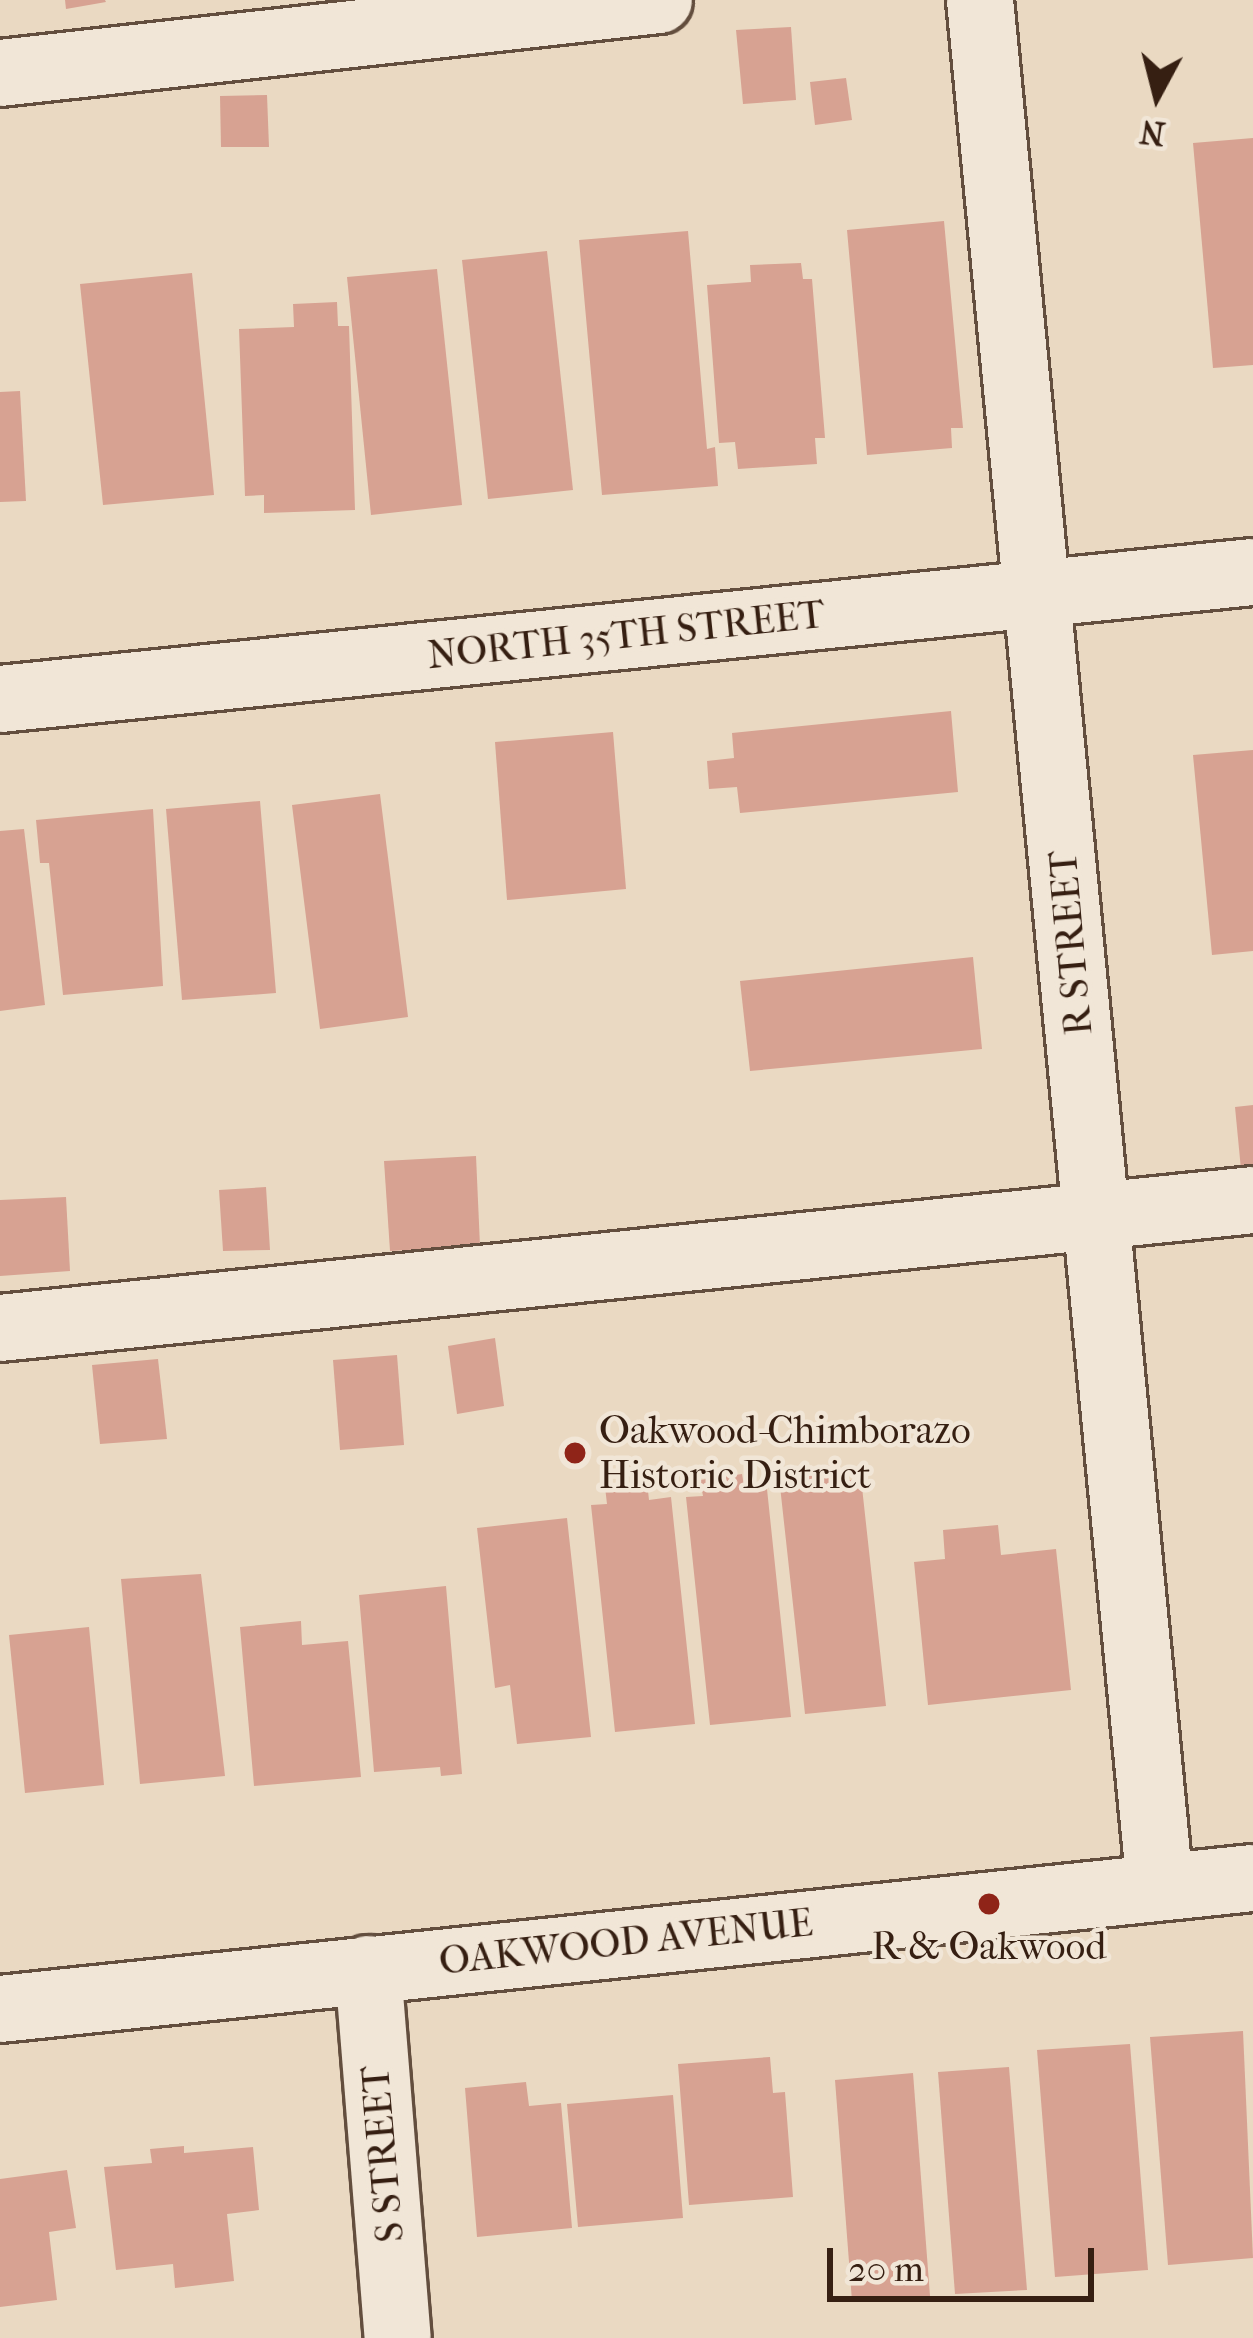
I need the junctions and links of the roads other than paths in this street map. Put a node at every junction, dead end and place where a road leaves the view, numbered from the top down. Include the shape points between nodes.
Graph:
1 (659, 0) edge
2 (980, 0) edge
3 (0, 74) edge
4 (1253, 572) edge
5 (1036, 593) junction
6 (0, 699) edge
7 (1253, 1200) edge
8 (1096, 1214) junction
9 (0, 1328) edge
10 (1253, 1878) edge
11 (1160, 1887) junction
12 (368, 1969) junction
13 (0, 2009) edge
14 (398, 2338) edge

1 - 3 street
2 - 5 street, R STREET
4 - 5 street, NORTH 35TH STREET
5 - 6 street, NORTH 35TH STREET
5 - 8 street, R STREET
7 - 8 street
8 - 9 street
8 - 11 street, R STREET
10 - 11 street, OAKWOOD AVENUE
11 - 12 street, OAKWOOD AVENUE
12 - 13 street, OAKWOOD AVENUE
12 - 14 street, S STREET

